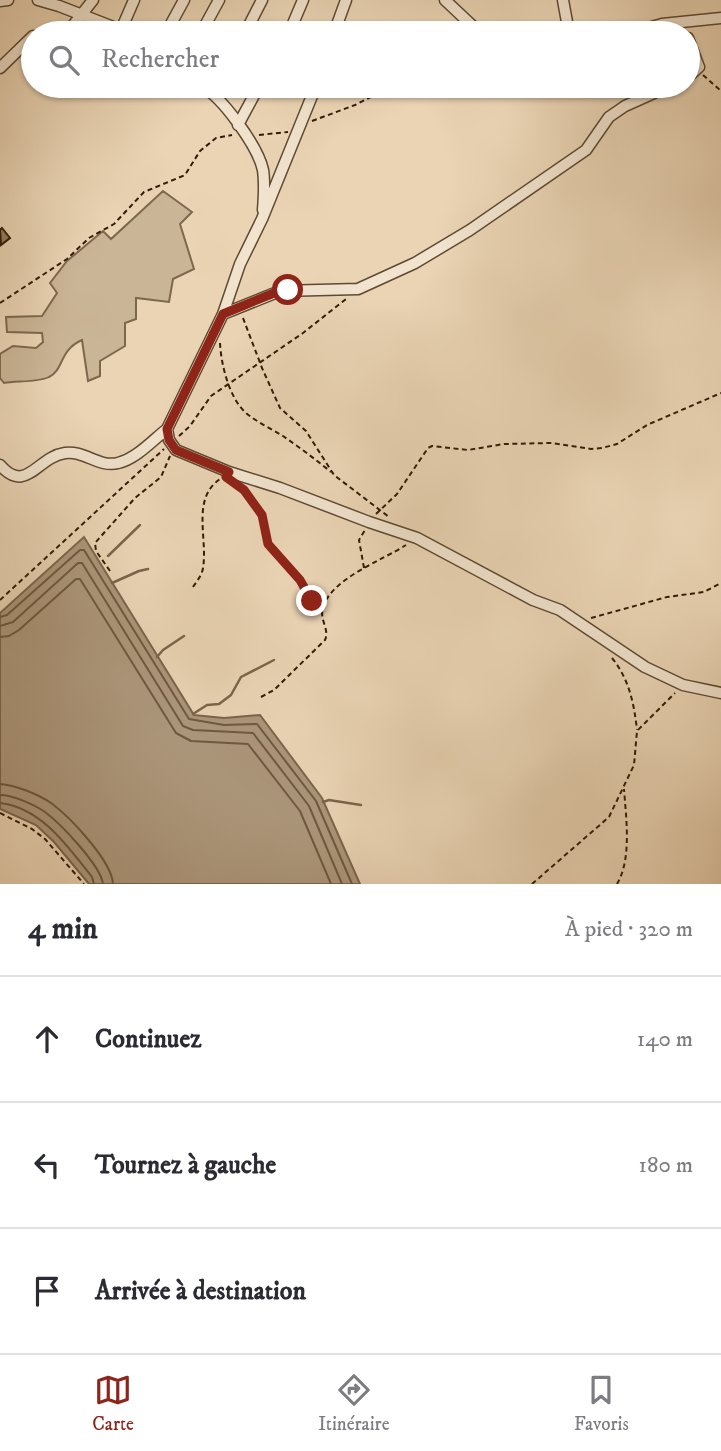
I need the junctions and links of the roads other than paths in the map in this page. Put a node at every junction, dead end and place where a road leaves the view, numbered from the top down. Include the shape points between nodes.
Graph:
1 (8, 0) edge
2 (38, 0) edge
3 (93, 0) edge
4 (134, 0) edge
5 (184, 0) edge
6 (219, 0) edge
7 (262, 0) edge
8 (303, 0) edge
9 (346, 0) edge
10 (445, 0) edge
11 (564, 0) edge
12 (0, 1) edge
13 (53, 2) edge
14 (82, 16) junction
15 (721, 19) edge
16 (78, 21) edge
17 (94, 21) edge
18 (125, 21) edge
19 (172, 21) edge
20 (208, 21) edge
21 (251, 21) edge
22 (294, 21) edge
23 (338, 21) edge
24 (467, 21) edge
25 (567, 21) edge
26 (700, 21) edge
27 (21, 48) edge
28 (0, 68) edge
29 (217, 98) edge
30 (253, 98) edge
31 (312, 98) edge
32 (642, 98) edge
33 (238, 125) junction
34 (262, 219) junction
35 (223, 314) junction
36 (167, 429) junction
37 (0, 465) edge
38 (721, 693) edge

1 - 12 street
2 - 13 street
3 - 14 street
4 - 18 street
5 - 19 street
6 - 20 street
7 - 21 street
8 - 22 street
9 - 23 street
10 - 24 street
11 - 25 street
13 - 14 street
14 - 16 street
14 - 17 street
15 - 26 street
27 - 28 street
29 - 33 street
30 - 33 street
31 - 34 street
32 - 35 street via 609,117 586,150 415,263 358,289 280,291
33 - 34 street via 263,171
34 - 35 street
35 - 36 street
36 - 37 street via 118,463 62,453 20,478
36 - 38 street via 176,450 228,475 280,488 417,538 579,621 645,667 683,685

